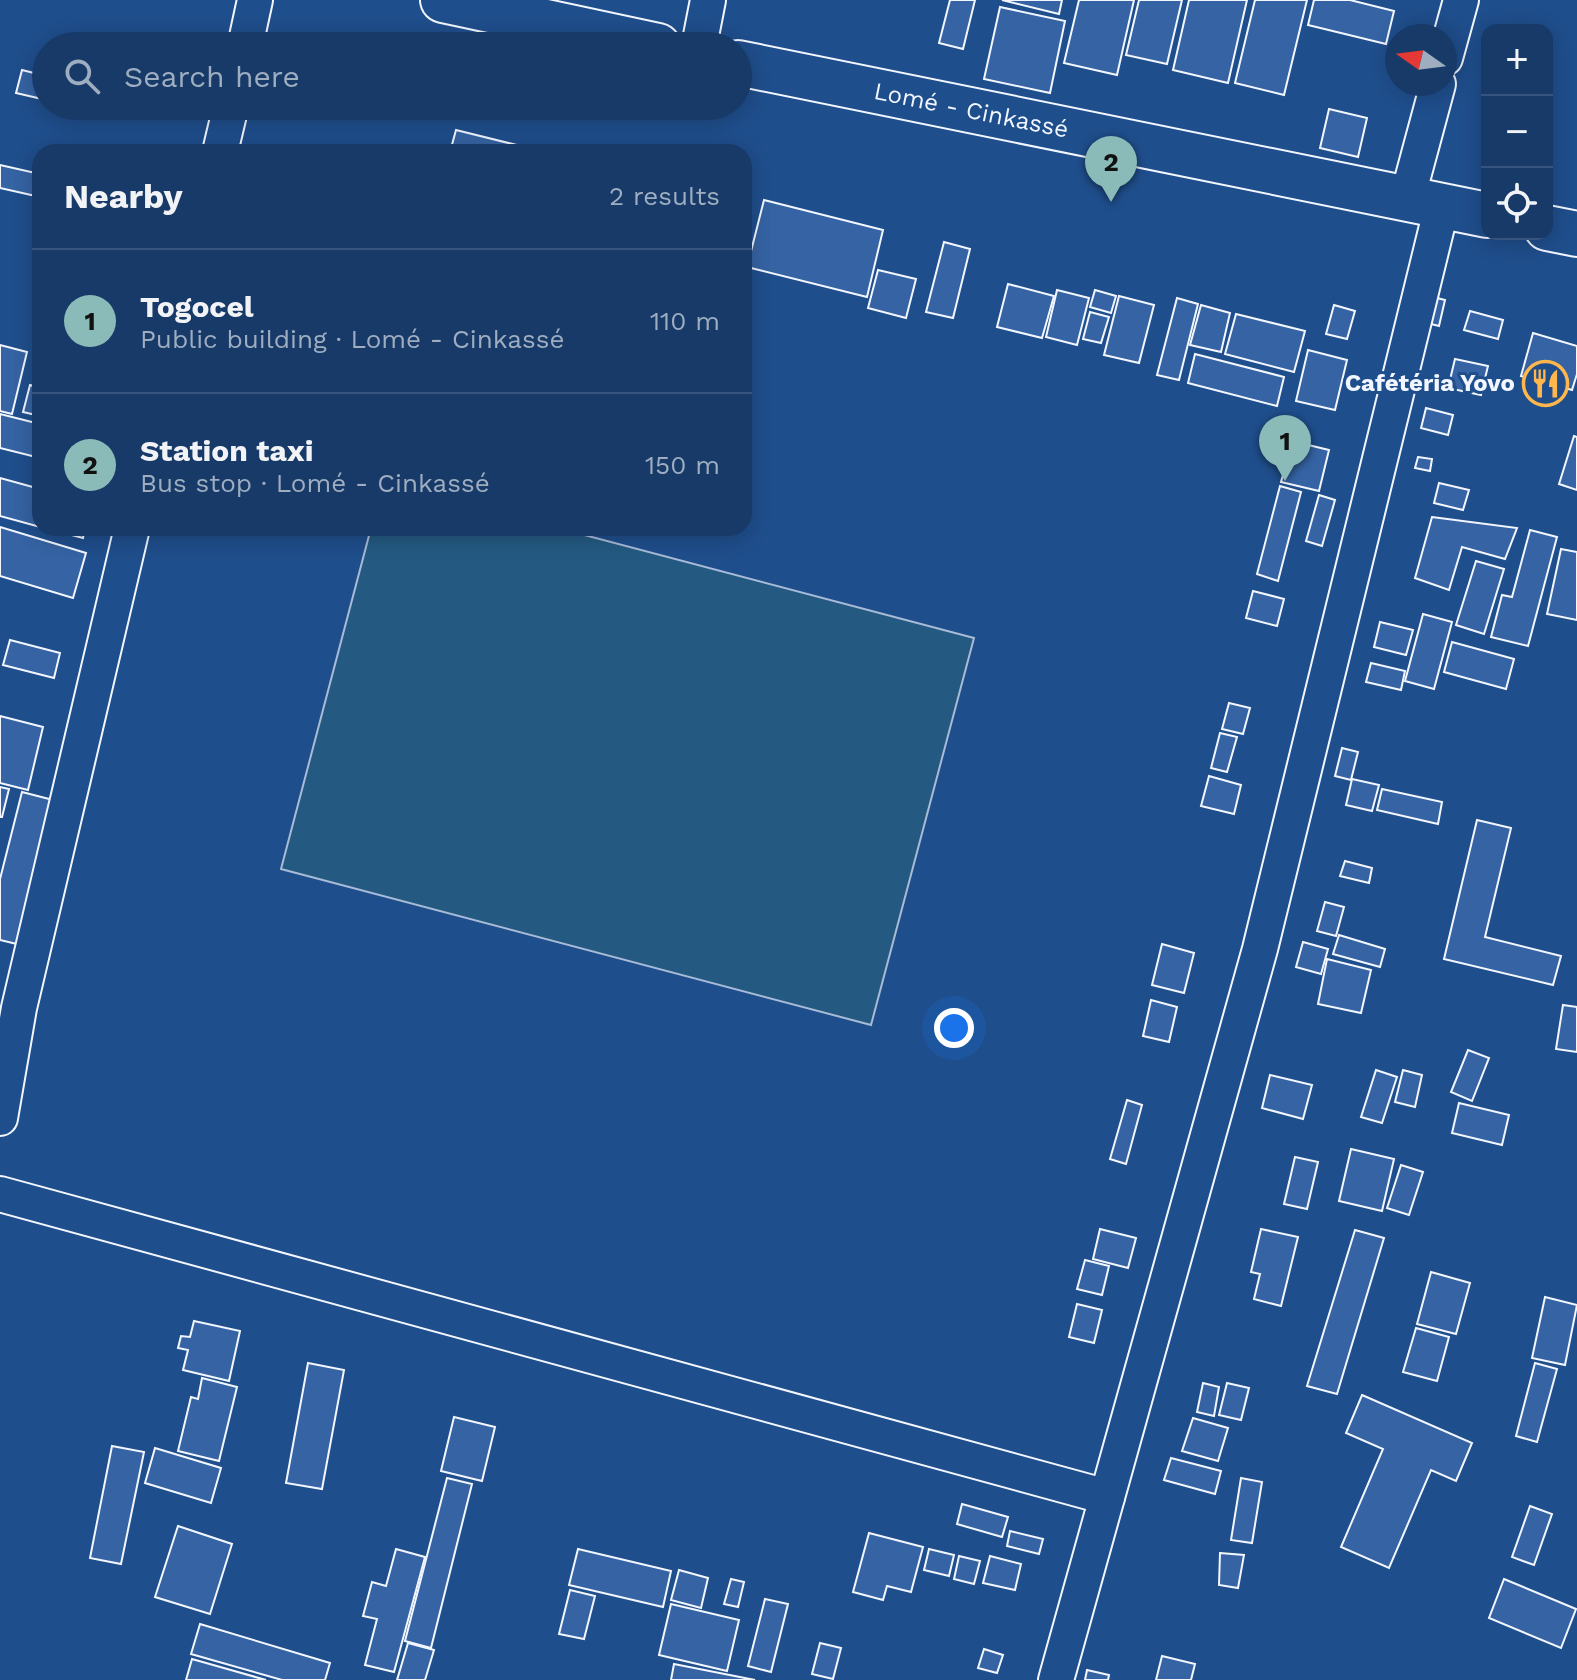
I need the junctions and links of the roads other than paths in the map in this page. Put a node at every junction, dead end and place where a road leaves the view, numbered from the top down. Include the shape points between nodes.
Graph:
1 (255, 0) edge
2 (443, 0) edge
3 (708, 0) edge
4 (1461, 0) edge
5 (1454, 24) edge
6 (248, 32) edge
7 (593, 32) edge
8 (702, 32) edge
9 (752, 66) edge
10 (1437, 96) edge
11 (228, 120) edge
12 (222, 144) edge
13 (1425, 202) junction
14 (1481, 214) edge
15 (1553, 229) edge
16 (1577, 234) edge
17 (130, 536) edge
18 (0, 1118) edge
19 (0, 1194) edge
20 (1107, 1497) junction
21 (1056, 1680) edge

1 - 6 street
2 - 7 highway
3 - 8 street
4 - 5 street
9 - 13 highway, Lomé - Cinkassé
10 - 13 street
11 - 12 street
13 - 14 highway, Lomé - Cinkassé
13 - 20 street via 1260,949
15 - 16 highway
17 - 18 street via 19,1008
19 - 20 street
20 - 21 street

